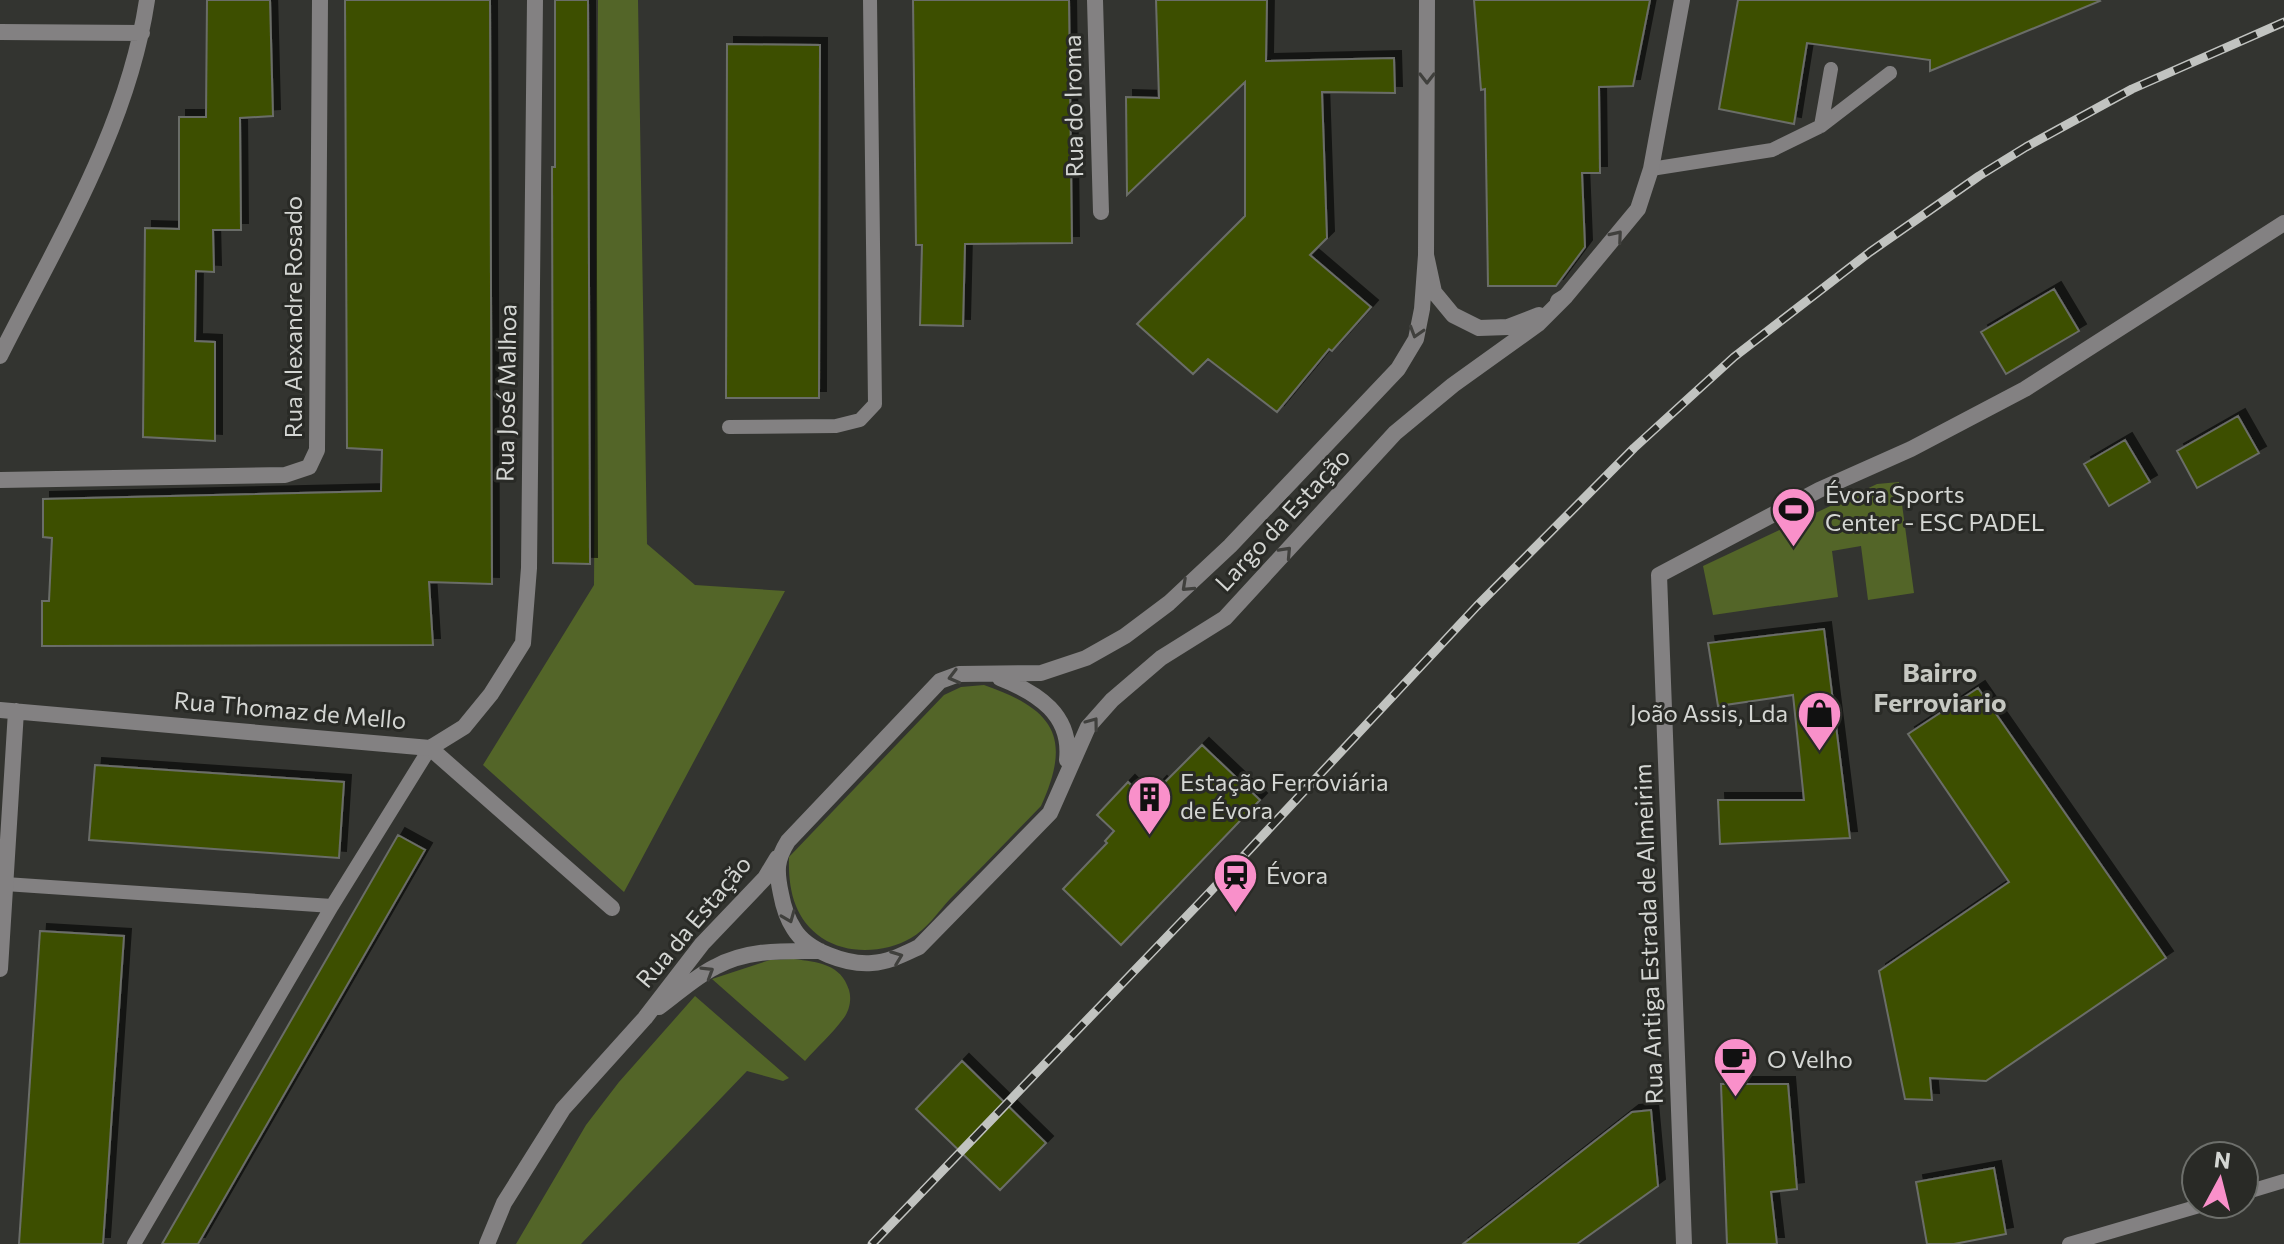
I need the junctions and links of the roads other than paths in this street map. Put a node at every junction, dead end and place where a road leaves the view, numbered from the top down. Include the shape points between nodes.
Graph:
1 (147, 0) edge
2 (320, 0) edge
3 (535, 0) edge
4 (870, 0) edge
5 (1095, 0) edge
6 (1427, 0) edge
7 (1682, 0) edge
8 (0, 32) edge
9 (142, 33) junction
10 (1831, 69) dead end
11 (1890, 73) dead end
12 (1821, 126) junction
13 (1651, 169) junction
14 (1101, 212) dead end
15 (2284, 223) edge
16 (1426, 255) junction
17 (1566, 296) junction
18 (0, 356) edge
19 (729, 427) dead end
20 (0, 480) edge
21 (987, 674) junction
22 (8, 711) edge
23 (430, 748) junction
24 (1060, 793) junction
25 (778, 856) junction
26 (5, 884) junction
27 (332, 906) junction
28 (612, 908) dead end
29 (822, 951) junction
30 (0, 969) edge
31 (645, 1018) junction
32 (2284, 1181) edge
33 (2260, 1188) edge
34 (2180, 1212) edge
35 (134, 1244) edge
36 (487, 1244) edge
37 (1684, 1244) edge
38 (2069, 1244) edge

1 - 9 street
2 - 20 street, Rua Alexandre Rosado via 317,450 309,467 285,475
3 - 23 street, Rua José Malhoa via 529,568 523,643 464,727
4 - 19 lane via 875,404 860,420 836,426
5 - 14 street, Rua do Iroma
6 -> 16 street
7 - 13 street
8 - 9 street
9 - 18 street via 113,130
10 - 12 lane
11 - 12 lane
12 - 13 lane via 1772,150
17 -> 13 street via 1638,209
15 - 37 street, Rua Antiga Estrada de Almeirim via 2025,389 1659,575
16 - 17 street via 1434,292 1453,315 1479,328 1508,327
16 -> 21 street, Largo da Estação via 1416,339 1398,369 1230,546 1169,603 1110,646 1041,673
24 -> 17 street, Largo da Estação via 1088,727 1112,700 1161,658 1225,618 1395,433 1538,324
21 - 24 street, Largo da Estação via 1040,698 1062,723 1069,743
21 -> 25 street, Largo da Estação via 959,674 940,681
22 - 23 street, Rua Thomaz de Mello
22 - 26 street
23 - 27 lane
23 - 28 street, Rua Thomaz de Mello
29 -> 24 street, Largo da Estação via 870,964 919,947 1050,813
25 -> 29 street, Largo da Estação via 781,898 792,927
25 - 31 street, Rua da Estação
26 - 27 lane
26 - 30 street
27 - 35 lane
31 -> 29 street, Rua da Estação via 727,962 759,953
31 - 36 street, Rua da Estação via 563,1109 504,1203
32 - 33 lane
34 - 38 lane

